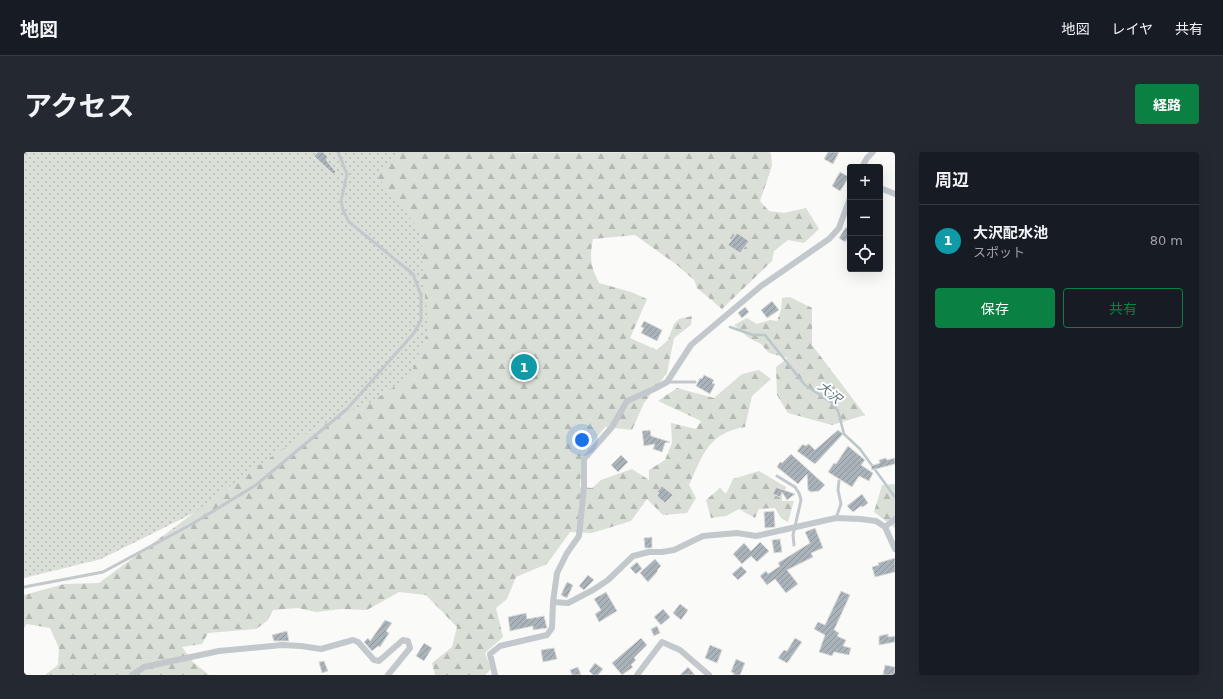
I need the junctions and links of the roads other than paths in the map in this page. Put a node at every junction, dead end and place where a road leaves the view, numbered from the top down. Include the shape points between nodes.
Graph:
1 (338, 152) edge
2 (873, 152) edge
3 (864, 164) edge
4 (883, 189) edge
5 (895, 194) edge
6 (849, 200) edge
7 (667, 382) junction
8 (695, 382) dead end
9 (777, 476) dead end
10 (839, 481) dead end
11 (836, 518) junction
12 (895, 519) edge
13 (794, 527) junction
14 (885, 527) junction
15 (794, 545) dead end
16 (895, 549) edge
17 (24, 587) edge
18 (553, 602) junction
19 (132, 675) edge
20 (388, 675) edge
21 (495, 675) edge
22 (637, 675) edge
23 (709, 675) edge

1 - 17 lane via 347,174 341,201 349,222 413,274 421,295 421,320 414,333 347,409 256,486 103,572
2 - 3 street
4 - 5 street
6 - 7 street via 839,228 829,239 761,286 691,345
7 - 8 lane
7 - 18 street via 627,400 612,427 584,459 579,536 557,573
9 - 13 lane via 795,487 799,493 801,500
10 - 11 lane via 841,504
11 - 13 street
11 - 14 street via 876,521
12 - 14 street
13 - 15 lane
13 - 18 street via 756,536 737,533 703,536 674,550 633,556 608,580 593,590 568,603
14 - 16 street
18 - 21 street via 552,628 547,635 500,646 490,654
19 - 20 street via 144,667 219,651 282,645 321,650 354,640 374,660 379,660 403,640 408,641 410,648
22 - 23 street via 662,642 680,650

